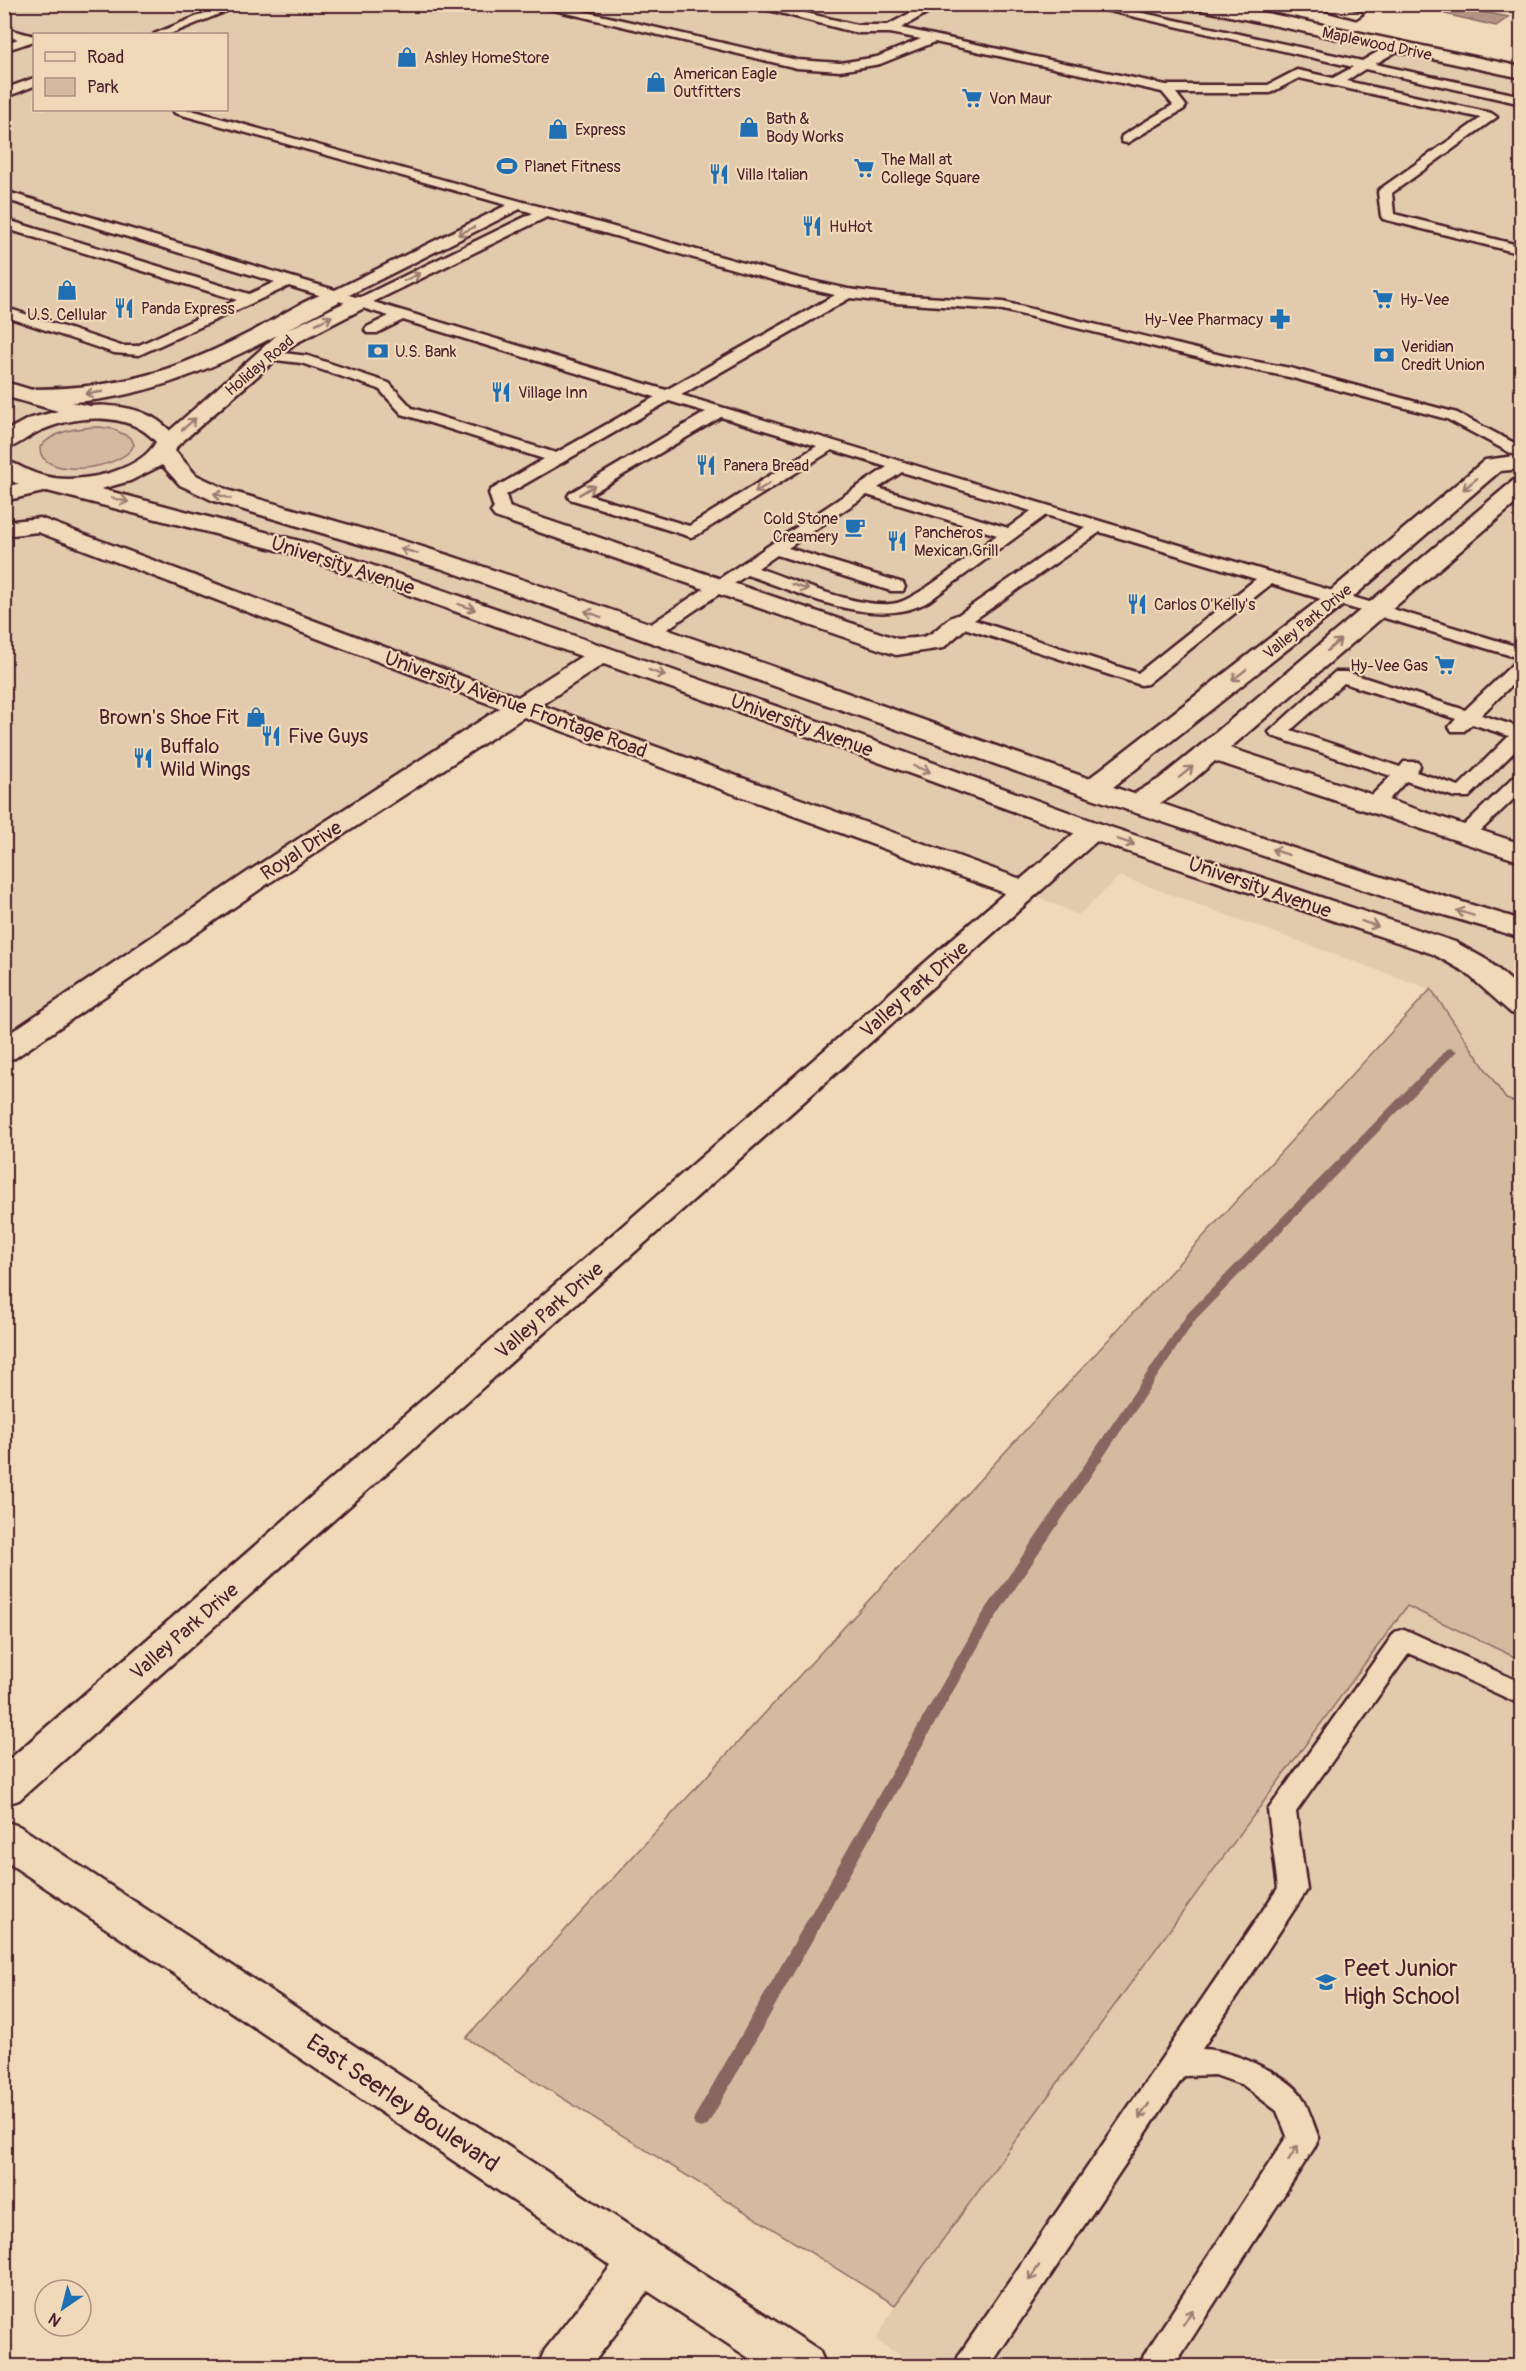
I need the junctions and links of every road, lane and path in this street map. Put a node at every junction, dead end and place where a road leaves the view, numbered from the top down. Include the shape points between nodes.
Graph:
1 (239, 4) edge
2 (534, 4) edge
3 (752, 4) edge
4 (937, 4) edge
5 (1084, 4) edge
6 (1197, 4) edge
7 (1309, 4) edge
8 (1356, 14) dead end
9 (890, 29) junction
10 (4, 32) edge
11 (163, 33) edge
12 (935, 38) junction
13 (1395, 47) junction
14 (4, 48) edge
15 (1359, 65) junction
16 (1521, 73) edge
17 (33, 82) edge
18 (1335, 82) junction
19 (1166, 90) junction
20 (4, 94) edge
21 (1519, 100) edge
22 (183, 111) edge
23 (1491, 117) junction
24 (1127, 139) dead end
25 (4, 195) edge
26 (518, 205) junction
27 (546, 212) junction
28 (4, 223) edge
29 (1521, 250) edge
30 (286, 282) junction
31 (848, 294) junction
32 (335, 296) junction
33 (250, 299) junction
34 (359, 303) junction
35 (4, 311) edge
36 (400, 316) junction
37 (372, 330) dead end
38 (237, 348) junction
39 (327, 353) dead end
40 (267, 355) junction
41 (311, 361) junction
42 (4, 389) edge
43 (667, 395) junction
44 (35, 396) junction
45 (719, 411) junction
46 (96, 413) junction
47 (4, 443) edge
48 (829, 445) junction
49 (166, 447) junction
50 (1521, 454) edge
51 (556, 458) junction
52 (1521, 462) edge
53 (900, 466) junction
54 (4, 467) edge
55 (55, 485) junction
56 (1521, 485) edge
57 (865, 489) junction
58 (4, 494) edge
59 (1043, 510) junction
60 (503, 512) joint
61 (1098, 526) junction
62 (4, 529) edge
63 (1010, 534) junction
64 (775, 549) junction
65 (745, 569) junction
66 (1269, 578) junction
67 (719, 587) junction
68 (897, 587) dead end
69 (1337, 598) junction
70 (1376, 610) junction
71 (961, 621) junction
72 (648, 634) junction
73 (602, 654) junction
74 (1521, 654) edge
75 (1521, 665) edge
76 (521, 706) junction
77 (860, 708) junction
78 (1463, 722) junction
79 (828, 734) junction
80 (1211, 751) junction
81 (1407, 770) junction
82 (1521, 780) edge
83 (1093, 789) junction
84 (1137, 804) junction
85 (1373, 805) junction
86 (1094, 831) junction
87 (1465, 835) junction
88 (1521, 854) edge
89 (1026, 891) junction
90 (1521, 929) edge
91 (1521, 1007) edge
92 (4, 1051) edge
93 (1521, 1695) edge
94 (4, 1789) edge
95 (4, 1838) edge
96 (1176, 2063) junction
97 (642, 2262) junction
98 (562, 2367) edge
99 (801, 2367) edge
100 (971, 2367) edge
101 (1156, 2367) edge

1 - 11 lane
2 - 12 lane via 797,64 840,67 880,60
3 - 9 lane via 857,29
4 - 9 lane
5 - 15 lane
6 - 13 street, Maplewood Drive
7 - 8 lane
9 - 12 lane
10 - 14 lane via 30,39
12 - 19 lane
13 - 15 lane
13 - 16 street, Maplewood Drive
15 - 18 lane
15 - 21 lane
17 - 20 lane
18 - 19 lane via 1297,74 1270,89
18 - 23 lane
19 - 24 lane via 1180,106
21 - 23 lane
22 - 26 lane
23 - 29 lane via 1384,192 1388,216
25 - 30 lane
26 - 27 lane
26 -> 32 lane
27 - 31 lane
34 -> 27 lane
28 - 33 lane
30 - 32 lane
30 - 33 lane
31 - 43 lane
31 - 50 lane via 1003,306 1290,373 1452,416
32 - 34 lane
32 - 38 street, Holiday Road
33 - 35 lane via 139,351 119,350
34 - 36 lane
40 -> 34 street, Holiday Road via 286,339
36 - 37 lane
36 - 43 lane
38 -> 44 street, Holiday Road via 152,382 73,396
38 - 46 street, Holiday Road via 184,387
39 - 41 lane
40 - 41 lane
49 -> 40 street, Holiday Road
41 - 51 lane via 384,386 407,411
42 - 44 street
43 - 45 lane
43 - 51 lane
44 - 46 street
45 - 48 lane
48 -> 45 lane via 691,532 576,496
46 - 47 street via 40,423
46 - 49 street, University Avenue via 130,416 149,423 161,432
48 - 53 lane
49 - 55 street, Holiday Road via 145,467 120,477
72 -> 49 street, University Avenue via 449,563 222,496 188,480
51 - 60 lane via 497,493
52 -> 69 street, Valley Park Drive via 1493,465
53 - 57 lane
53 - 59 lane
54 - 55 street, University Avenue via 24,478
55 - 58 street
55 -> 73 street, University Avenue via 302,549
56 - 70 street, Valley Park Drive
57 - 63 lane
57 - 64 lane
59 - 61 lane
59 - 63 lane
60 - 67 street
61 - 66 lane
61 - 71 lane
62 - 76 street, University Avenue Frontage Road via 40,525
65 -> 63 lane via 868,609 896,609 911,605
64 - 65 lane
64 - 68 lane
65 - 67 lane
66 - 69 lane
66 - 71 lane via 1141,680
67 - 71 street via 896,646 934,643
67 - 72 lane
69 - 70 lane
69 -> 83 street, Valley Park Drive
70 - 74 lane
80 -> 70 street, Valley Park Drive
72 - 77 street, University Avenue
73 - 76 street, Royal Drive
73 - 77 street via 647,650 763,689
73 -> 79 street, University Avenue
75 - 78 lane
76 - 89 street, University Avenue Frontage Road
76 - 92 street, Royal Drive via 259,877
77 - 83 street, University Avenue
78 - 81 lane via 1521,734 1462,793
78 - 81 lane via 1386,697 1341,676 1278,732
79 - 84 street via 914,745 1060,795
79 -> 86 street, University Avenue
84 -> 80 street, Valley Park Drive via 1169,785
80 - 85 street
81 - 85 lane
82 - 87 lane
83 - 84 street, University Avenue
90 -> 84 street, University Avenue
85 - 87 street
86 - 89 street, Valley Park Drive
86 -> 91 street, University Avenue via 1444,948 1476,966
87 - 88 street
89 - 94 street, Valley Park Drive
93 - 96 lane via 1404,1640 1282,1810 1293,1890
95 - 97 street, East Seerley Boulevard
96 -> 100 lane
101 -> 96 lane via 1303,2138 1289,2102 1254,2076 1215,2062
97 - 98 street
97 - 99 street, East Seerley Boulevard

